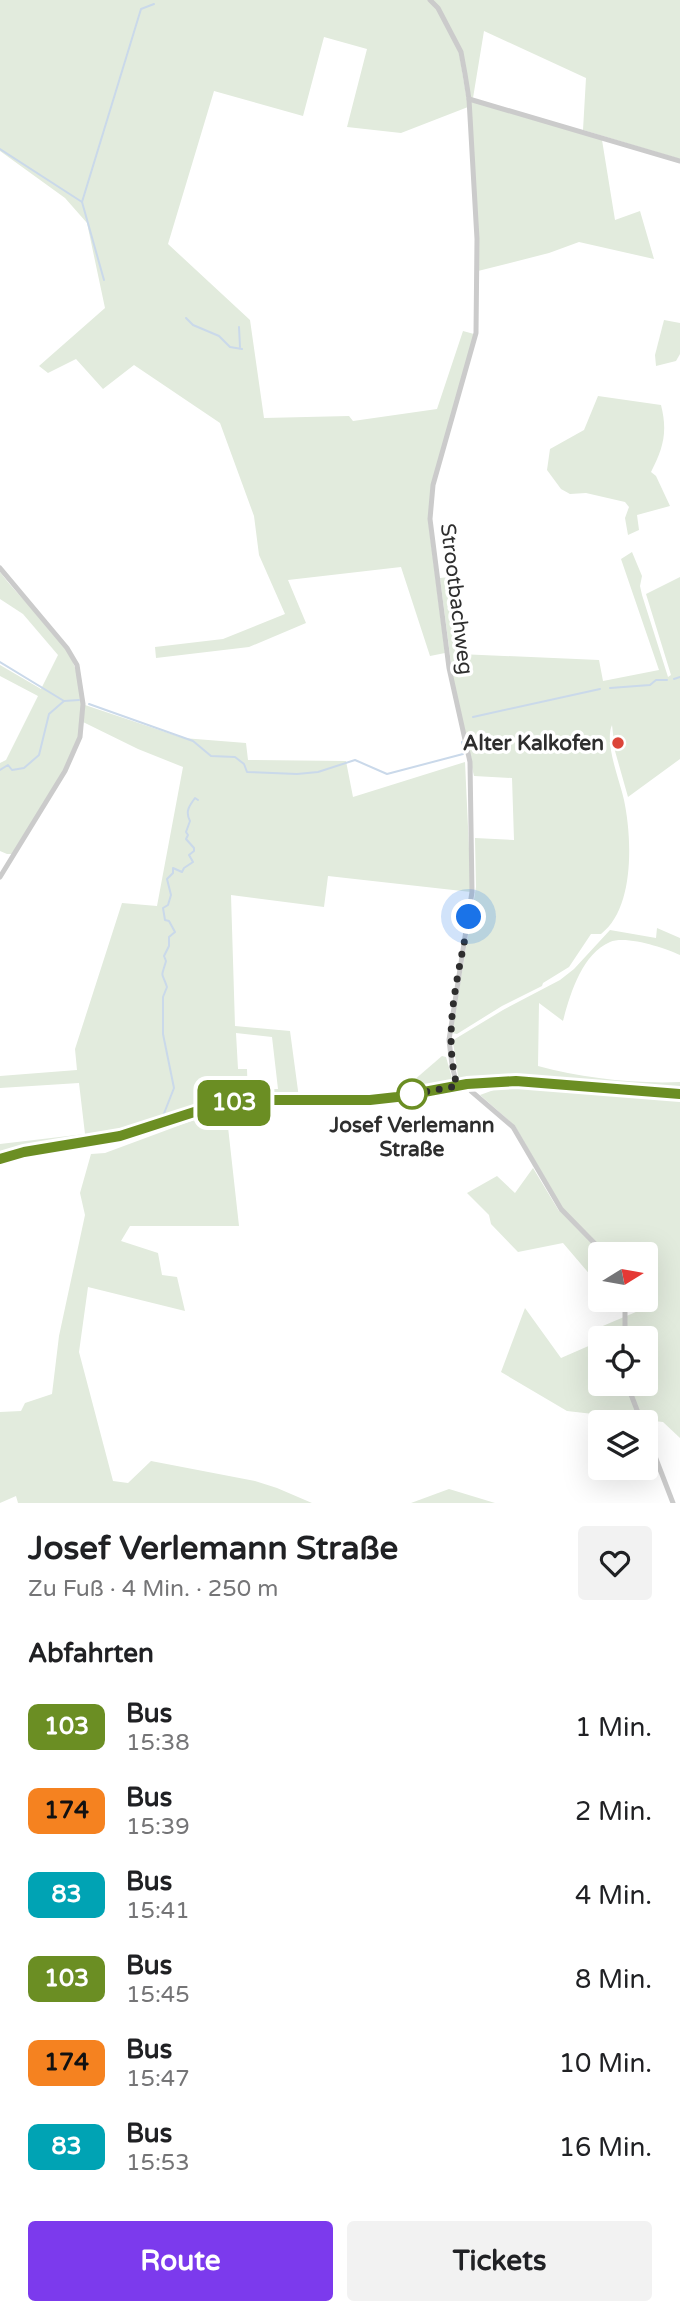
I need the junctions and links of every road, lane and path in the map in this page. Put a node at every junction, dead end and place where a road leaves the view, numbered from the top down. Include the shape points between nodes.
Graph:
1 (430, 0) edge
2 (470, 99) junction
3 (680, 161) edge
4 (0, 568) edge
5 (0, 877) edge
6 (467, 1084) junction
7 (457, 1086) junction
8 (680, 1094) edge
9 (0, 1159) edge
10 (593, 1242) edge
11 (658, 1464) edge
12 (673, 1503) edge

1 - 2 street, Strootbachweg via 461,52
2 - 3 street
2 - 7 street, Strootbachweg via 476,333 433,485 430,519 449,668 470,762 472,892 449,1040
4 - 5 street via 67,648 77,665 83,704 80,737 65,771
6 - 7 street
6 - 8 street via 537,1082
6 - 10 street via 513,1127 561,1209
7 - 9 street via 370,1100 258,1100 216,1105 120,1136
11 - 12 street

